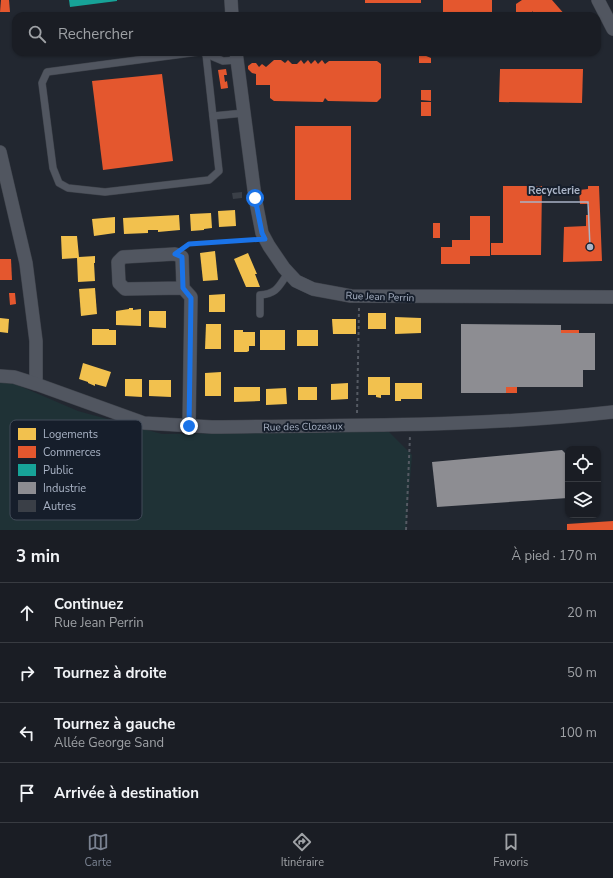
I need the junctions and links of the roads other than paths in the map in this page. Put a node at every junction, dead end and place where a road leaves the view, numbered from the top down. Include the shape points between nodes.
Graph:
1 (230, 0) edge
2 (598, 0) edge
3 (232, 12) edge
4 (613, 29) edge
5 (168, 56) edge
6 (204, 56) edge
7 (211, 56) edge
8 (237, 56) edge
9 (244, 113) junction
10 (213, 116) junction
11 (0, 152) edge
12 (2, 167) edge
13 (288, 272) junction
14 (183, 288) junction
15 (613, 297) edge
16 (260, 314) dead end
17 (0, 376) edge
18 (36, 384) junction
19 (613, 412) edge
20 (136, 420) edge
21 (142, 422) edge
22 (189, 426) junction

1 - 3 street
2 - 4 street
5 - 10 lane via 47,72 42,83 53,168 59,183 68,188 106,192 209,180 219,171
6 - 10 lane
7 - 8 lane via 223,61
8 - 9 street, Rue Jean Perrin
9 - 10 lane
9 - 13 street, Rue Jean Perrin via 262,233
11 - 12 street
12 - 18 street via 26,263 36,341
13 - 15 street, Rue Jean Perrin via 296,281 313,289 352,296
13 - 16 lane via 277,290 260,295
14 - 14 street via 182,257 175,254 123,257 118,262 119,283 125,289
14 - 22 street via 191,298
17 - 18 street, Rue des Clozeaux via 14,377
18 - 20 street, Rue des Clozeaux
19 - 22 street, Rue des Clozeaux via 483,423
21 - 22 street, Rue des Clozeaux

